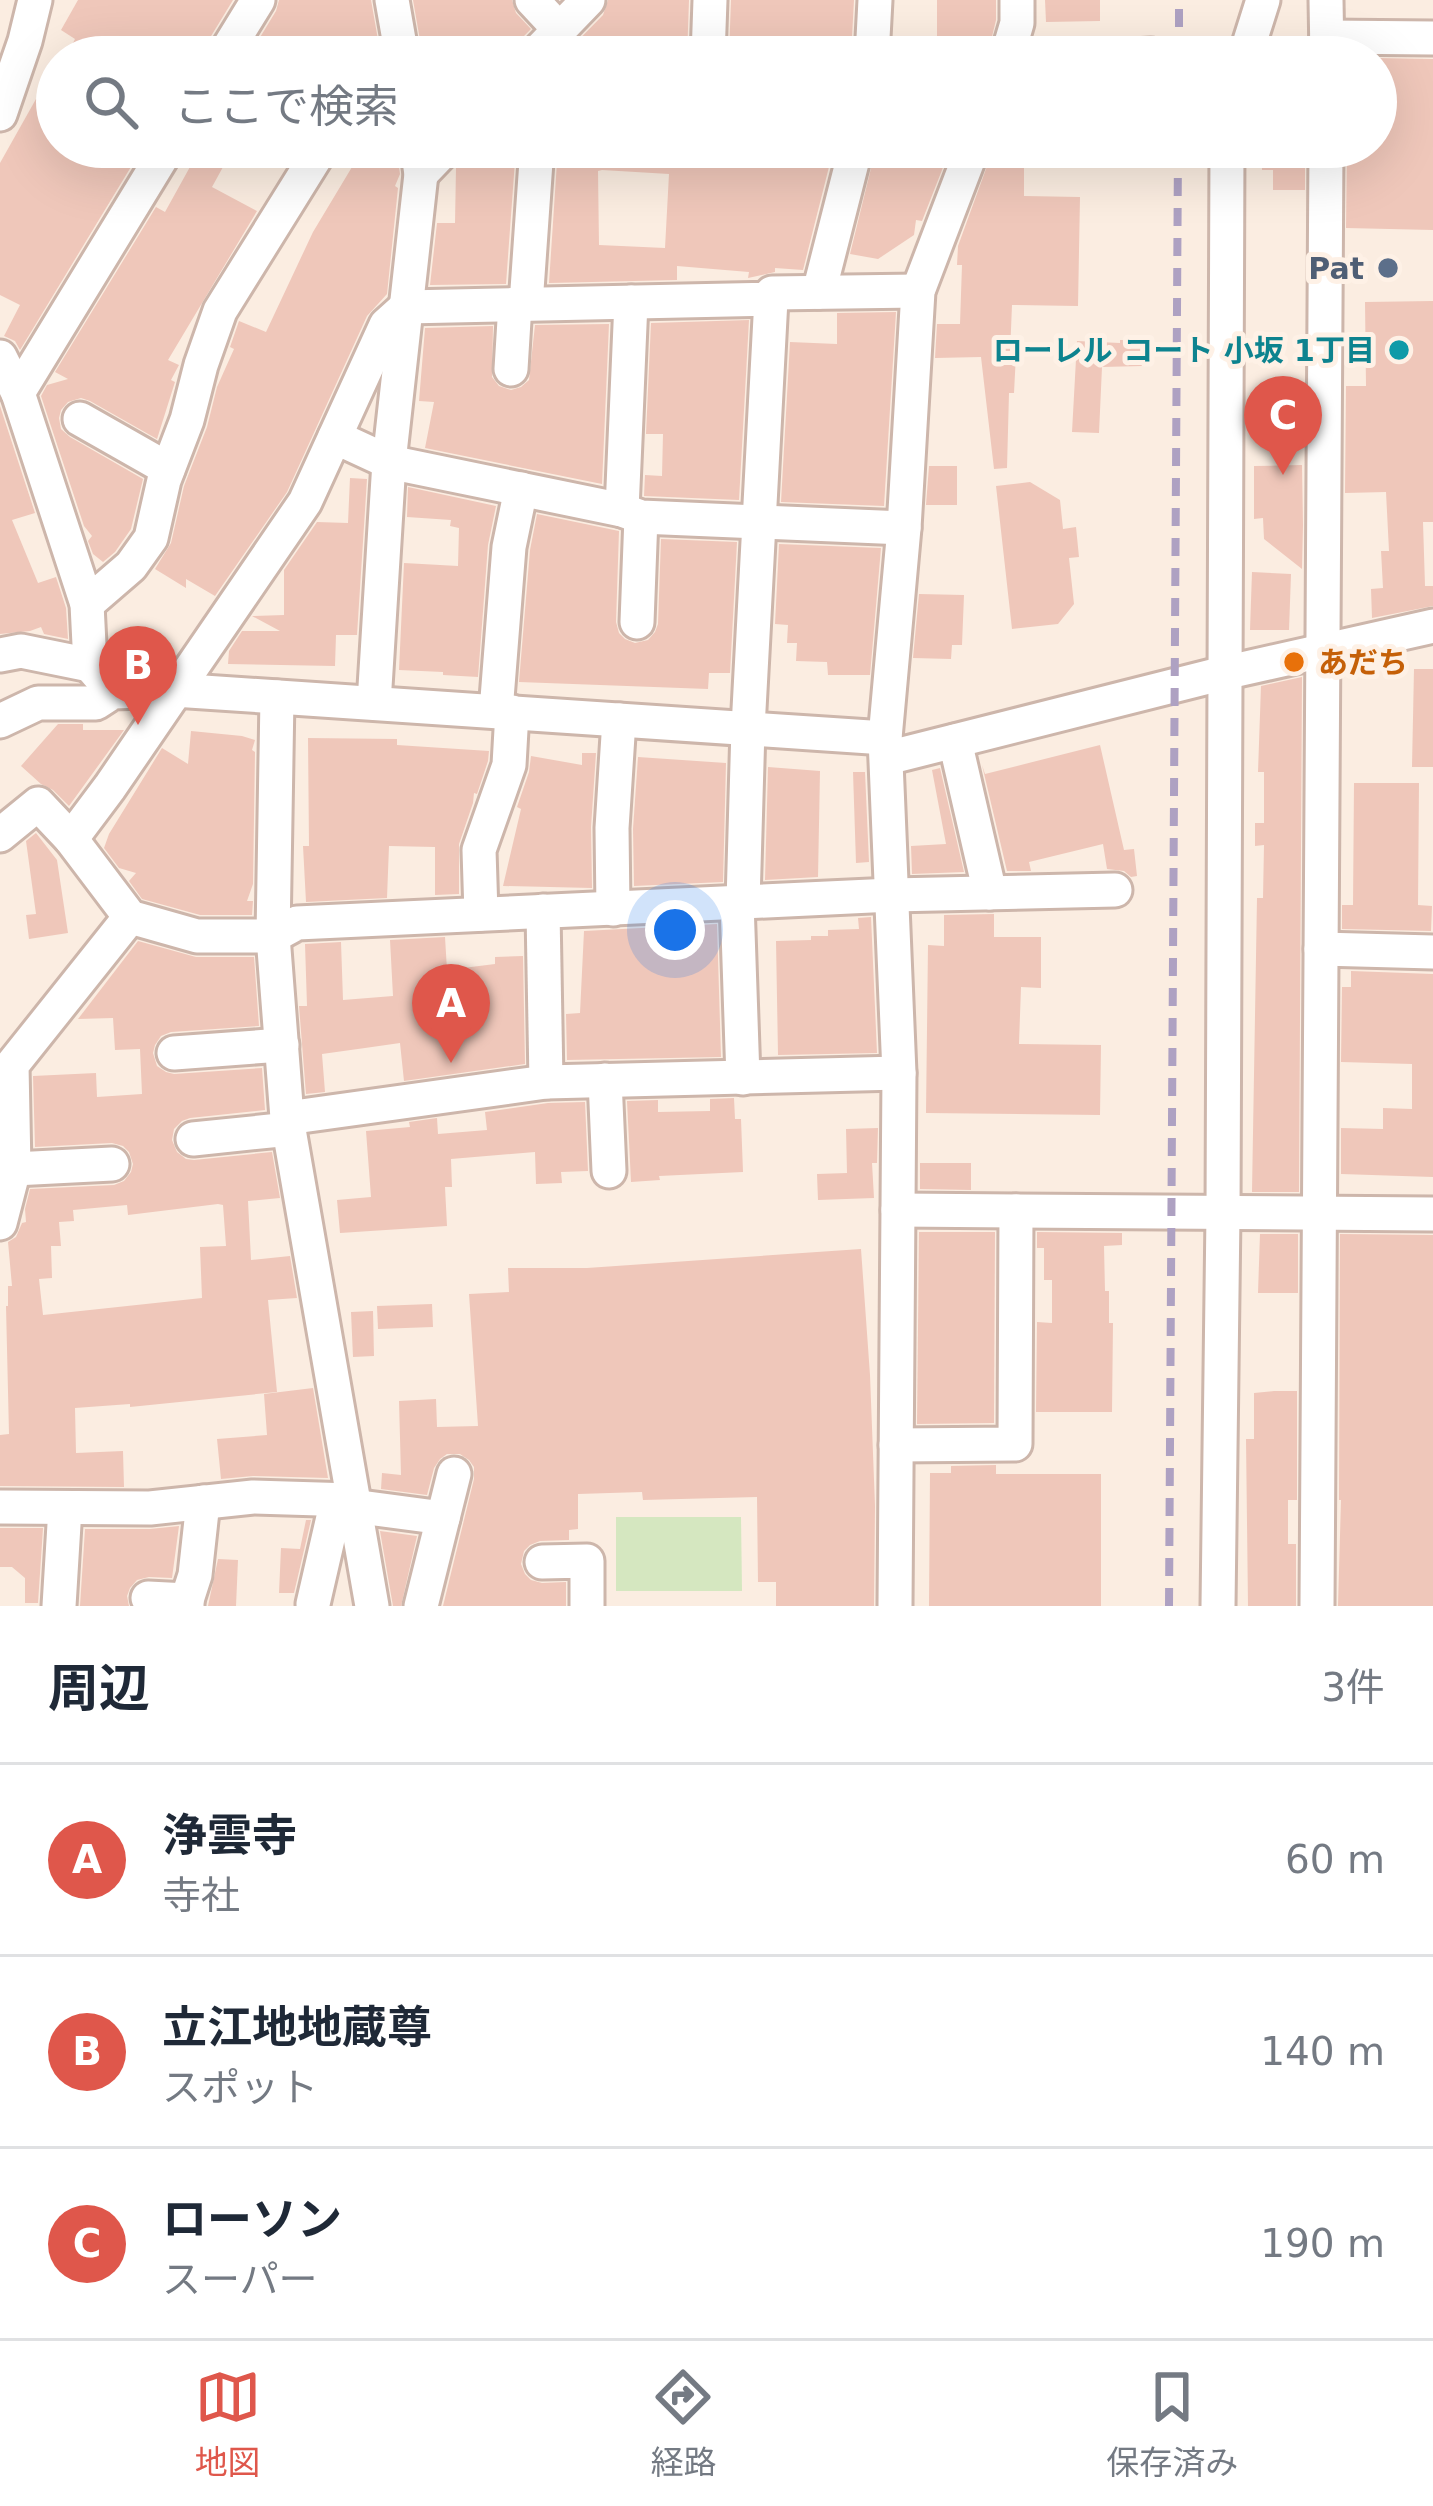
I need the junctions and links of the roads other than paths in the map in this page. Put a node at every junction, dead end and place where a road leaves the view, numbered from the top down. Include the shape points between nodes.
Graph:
1 (35, 0) edge
2 (258, 0) edge
3 (532, 0) edge
4 (589, 0) edge
5 (710, 0) edge
6 (875, 0) edge
7 (1016, 0) edge
8 (1263, 0) edge
9 (1326, 0) edge
10 (237, 36) edge
11 (539, 36) edge
12 (554, 36) edge
13 (709, 36) edge
14 (873, 36) edge
15 (1013, 36) edge
16 (1252, 36) edge
17 (1327, 36) edge
18 (1433, 38) edge
19 (1397, 41) edge
20 (0, 114) edge
21 (155, 168) edge
22 (309, 168) edge
23 (418, 168) edge
24 (535, 168) edge
25 (851, 168) edge
26 (966, 168) edge
27 (1227, 168) edge
28 (1327, 168) edge
29 (919, 291) junction
30 (820, 292) junction
31 (771, 299) junction
32 (632, 302) junction
33 (521, 304) junction
34 (406, 308) junction
35 (0, 357) edge
36 (511, 369) dead end
37 (18, 392) junction
38 (80, 419) dead end
39 (334, 437) junction
40 (389, 462) junction
41 (168, 469) junction
42 (521, 489) junction
43 (632, 514) junction
44 (760, 520) junction
45 (904, 527) junction
46 (87, 604) junction
47 (637, 622) dead end
48 (1433, 626) edge
49 (1324, 650) junction
50 (0, 655) edge
51 (90, 665) junction
52 (1224, 673) junction
53 (174, 690) junction
54 (113, 692) junction
55 (277, 697) junction
56 (374, 703) junction
57 (504, 711) junction
58 (619, 720) junction
59 (0, 721) edge
60 (748, 728) junction
61 (955, 741) junction
62 (886, 748) junction
63 (0, 835) edge
64 (70, 839) junction
65 (1115, 890) dead end
66 (990, 893) junction
67 (892, 895) junction
68 (740, 902) junction
69 (613, 909) junction
70 (543, 911) junction
71 (481, 914) junction
72 (130, 917) junction
73 (273, 935) junction
74 (1321, 949) junction
75 (1433, 952) edge
76 (282, 1046) junction
77 (174, 1053) dead end
78 (899, 1072) junction
79 (743, 1078) junction
80 (605, 1080) junction
81 (546, 1082) junction
82 (288, 1123) junction
83 (193, 1139) dead end
84 (112, 1164) dead end
85 (14, 1169) junction
86 (609, 1171) dead end
87 (898, 1210) junction
88 (1016, 1211) junction
89 (1320, 1212) junction
90 (1223, 1214) junction
91 (1433, 1214) edge
92 (0, 1223) edge
93 (896, 1445) junction
94 (454, 1474) dead end
95 (203, 1502) junction
96 (347, 1502) junction
97 (0, 1507) edge
98 (64, 1508) junction
99 (443, 1518) junction
100 (542, 1562) dead end
101 (148, 1598) dead end
102 (187, 1603) edge
103 (309, 1605) edge
104 (59, 1606) edge
105 (372, 1606) edge
106 (421, 1606) edge
107 (587, 1606) edge
108 (895, 1606) edge
109 (1218, 1606) edge
110 (1317, 1606) edge

1 - 20 street
2 - 10 street
3 - 11 street
4 - 12 street
5 - 13 street
6 - 14 street
7 - 15 street
8 - 16 street
9 - 17 street
18 - 19 street
21 - 37 street
22 - 41 street via 220,311
23 - 34 street
24 - 33 street
25 - 30 street
26 - 29 street
27 - 52 street
28 - 49 street
29 - 30 street
29 - 45 street
30 - 31 street
31 - 32 street
31 - 44 street
32 - 33 street
32 - 43 street
33 - 34 street
33 - 36 street
34 - 39 street via 386,325
34 - 40 street
35 - 37 street
37 - 46 street
38 - 41 street
39 - 40 street
39 - 53 street via 305,502
40 - 42 street
40 - 56 street
41 - 46 street via 151,538
42 - 43 street
42 - 57 street via 509,547
43 - 44 street
43 - 47 street
44 - 45 street
44 - 60 street
45 - 62 street
46 - 51 street
48 - 49 street
49 - 52 street
49 - 74 street
50 - 51 street via 21,651
51 - 54 street
52 - 61 street
52 - 90 street
53 - 54 street
53 - 55 street
53 - 64 street
54 - 59 street via 96,703 38,703
55 - 56 street
55 - 73 street
56 - 57 street
57 - 58 street
57 - 71 street via 509,765 479,850
58 - 60 street
58 - 69 street
60 - 62 street
60 - 68 street
61 - 62 street
61 - 66 street
62 - 67 street
63 - 64 street via 38,804
64 - 72 street
65 - 66 street
66 - 67 street
67 - 68 street
67 - 78 street
68 - 69 street
68 - 79 street
69 - 70 street
70 - 71 street
70 - 81 street
71 - 73 street via 297,923
72 - 73 street via 197,936
72 - 85 street via 12,1065
73 - 76 street
74 - 75 street
74 - 89 street
76 - 77 street
76 - 82 street
78 - 79 street
78 - 87 street
79 - 80 street
80 - 81 street
80 - 86 street
81 - 82 street
82 - 83 street
82 - 96 street
84 - 85 street
85 - 92 street
87 - 88 street
87 - 93 street
88 - 90 street
88 - 93 street via 1015,1444
89 - 90 street
89 - 91 street
89 - 110 street
90 - 109 street
93 - 108 street
94 - 99 street
95 - 96 street
95 - 98 street
95 - 102 street
96 - 99 street
96 - 103 street
96 - 105 street
97 - 98 street
98 - 104 street
99 - 106 street
100 - 107 street via 587,1561
101 - 102 street

